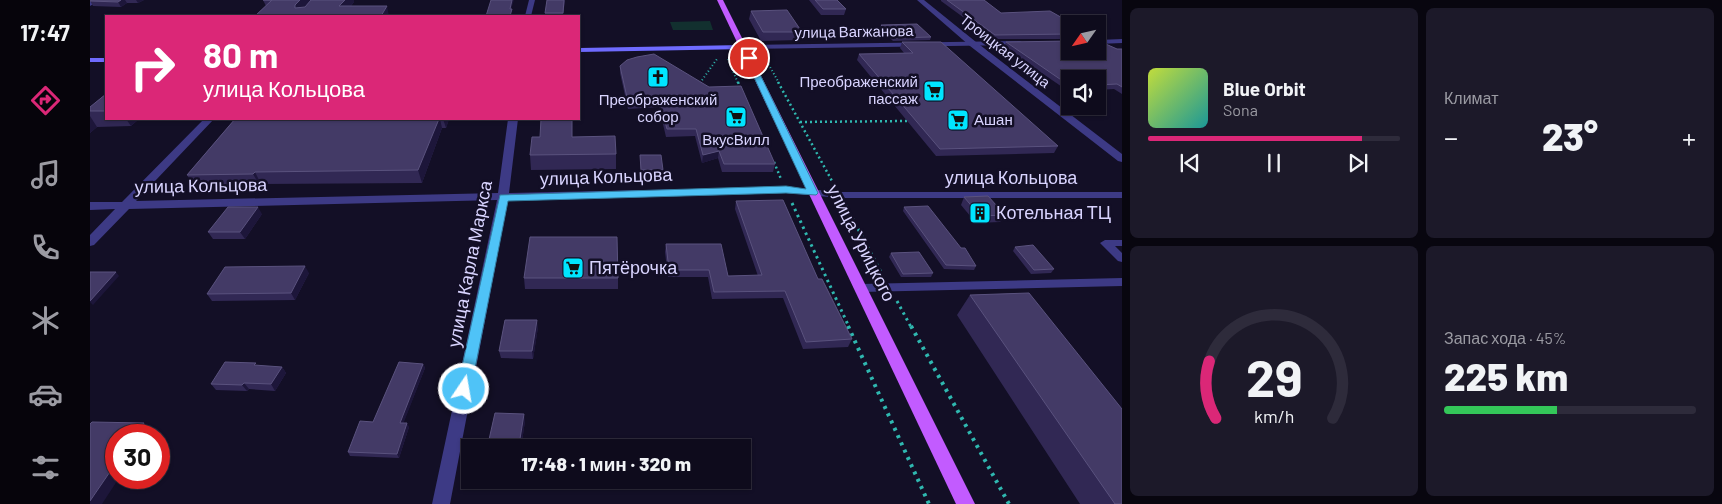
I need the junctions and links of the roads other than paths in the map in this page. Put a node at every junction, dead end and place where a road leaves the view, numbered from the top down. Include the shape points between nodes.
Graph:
1 (97, 0) edge
2 (532, 0) edge
3 (720, 0) edge
4 (920, 0) edge
5 (90, 4) edge
6 (528, 15) edge
7 (1122, 41) edge
8 (1106, 42) edge
9 (1031, 43) edge
10 (973, 44) junction
11 (743, 47) junction
12 (580, 50) edge
13 (90, 60) edge
14 (105, 60) edge
15 (208, 120) edge
16 (513, 120) edge
17 (1122, 159) edge
18 (813, 193) junction
19 (1122, 195) edge
20 (503, 198) junction
21 (90, 206) edge
22 (126, 206) junction
23 (90, 242) edge
24 (1122, 242) edge
25 (1122, 259) edge
26 (1122, 282) edge
27 (1005, 285) junction
28 (861, 288) junction
29 (1017, 300) edge
30 (441, 504) edge
31 (966, 504) edge

1 - 5 street
2 - 6 street
3 - 11 main road, улица Урицкого
4 - 10 street, Троицкая улица
7 - 8 street
9 - 10 street, улица Вагжанова
10 - 11 street, улица Вагжанова
10 - 17 street, Троицкая улица
11 - 12 main road, улица Вагжанова
11 - 18 main road, улица Урицкого
13 - 14 main road
15 - 22 street
16 - 20 street, улица Карла Маркса
18 - 19 street, улица Кольцова
18 - 20 street, улица Кольцова via 786,190
18 - 28 main road, улица Урицкого
20 - 22 street, улица Кольцова
20 - 30 street, улица Карла Маркса
21 - 22 street, улица Кольцова
22 - 23 street
24 - 25 lane via 1105,243
26 - 27 lane
27 - 28 lane
27 - 29 lane
28 - 31 main road, улица Урицкого

